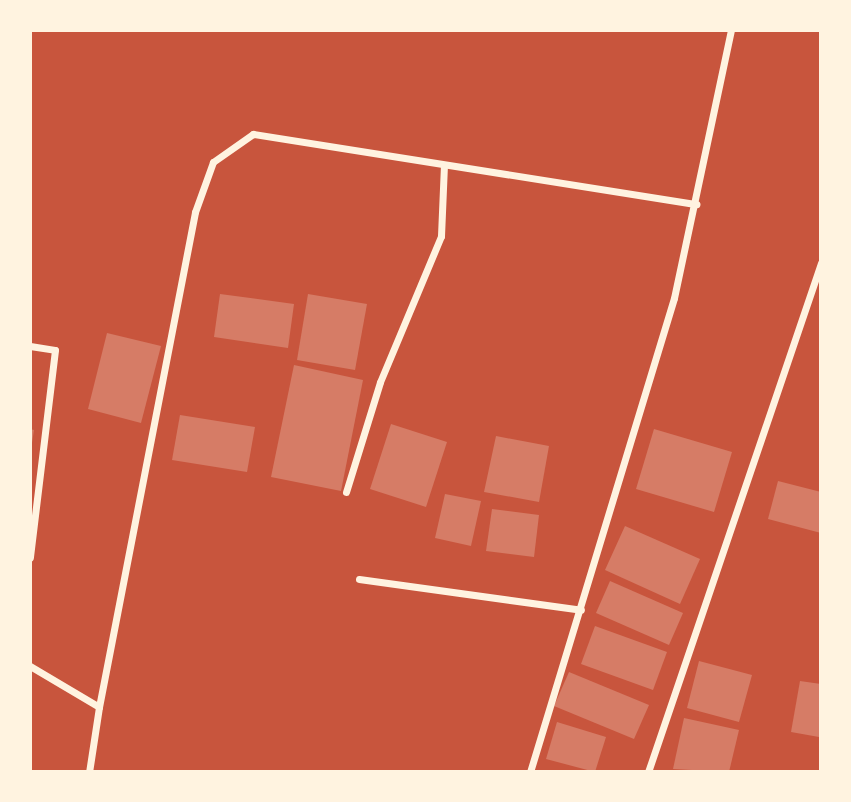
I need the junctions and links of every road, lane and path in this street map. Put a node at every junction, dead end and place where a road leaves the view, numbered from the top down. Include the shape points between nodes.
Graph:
1 (731, 30) edge
2 (444, 165) junction
3 (697, 204) junction
4 (821, 263) edge
5 (30, 346) edge
6 (346, 492) dead end
7 (30, 557) edge
8 (359, 579) dead end
9 (581, 610) junction
10 (30, 666) edge
11 (99, 707) junction
12 (89, 772) edge
13 (530, 772) edge
14 (648, 772) edge

1 - 3 street
2 - 3 street
2 - 6 street via 441,236 380,382
2 - 11 street via 253,134 213,162 195,212
3 - 9 street
4 - 14 street
5 - 7 street via 55,350
8 - 9 street
9 - 13 street
10 - 11 street
11 - 12 street

